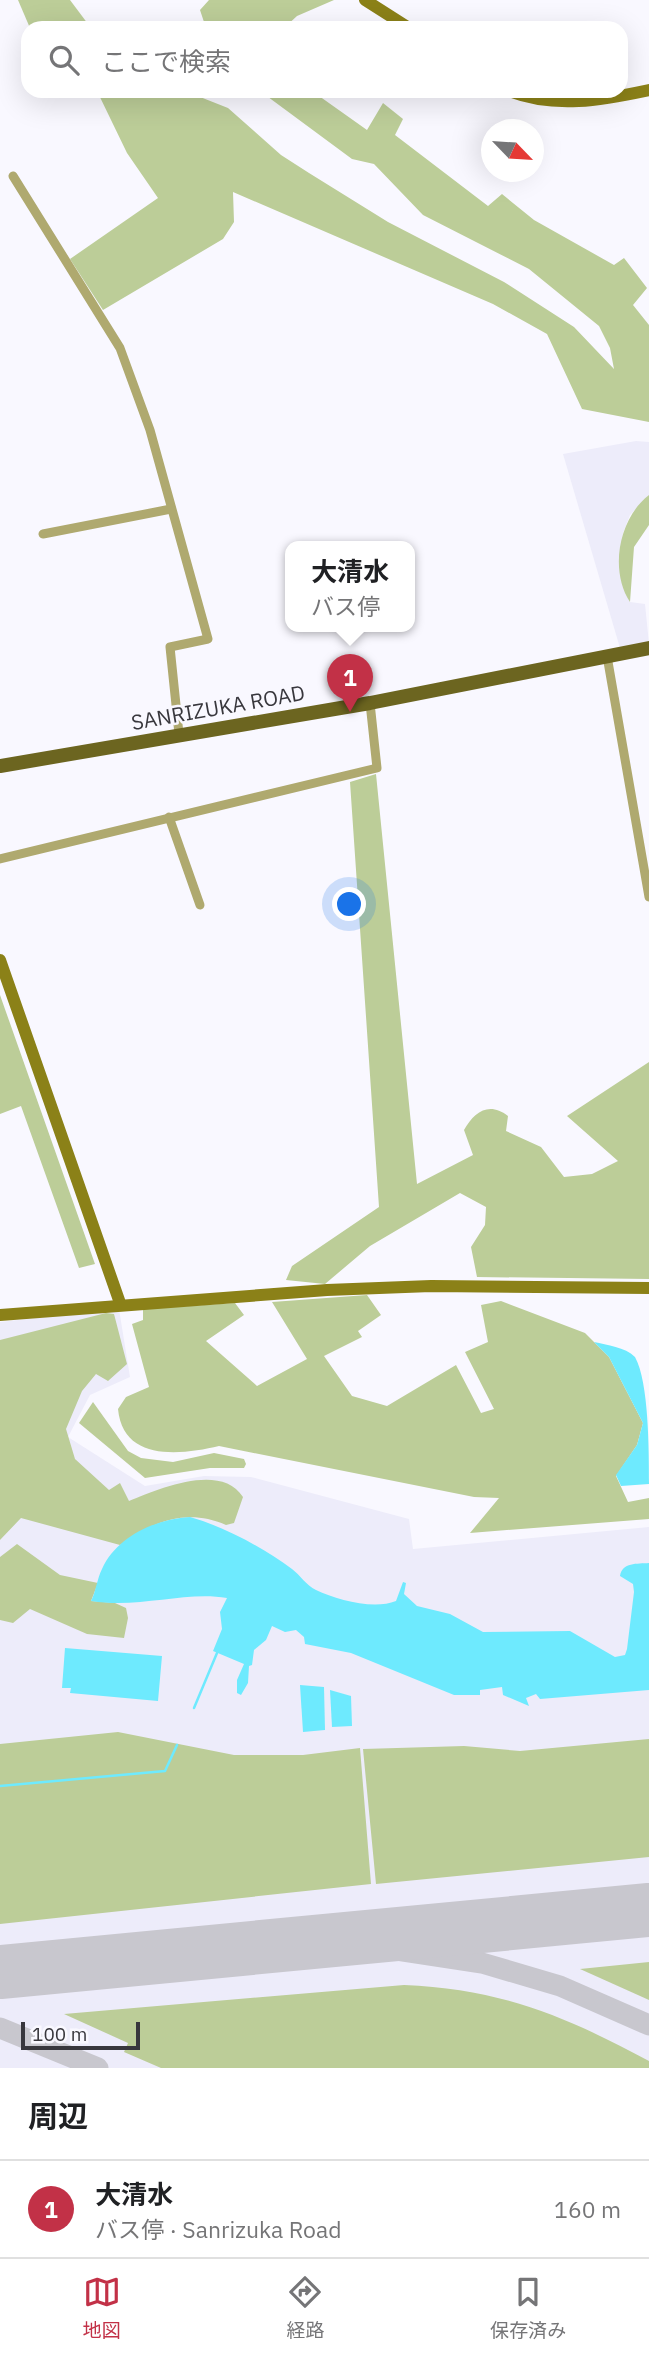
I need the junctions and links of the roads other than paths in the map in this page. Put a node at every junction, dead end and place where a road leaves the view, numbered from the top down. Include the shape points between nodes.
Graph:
1 (365, 0) edge
2 (398, 21) edge
3 (649, 90) edge
4 (628, 94) edge
5 (538, 98) edge
6 (608, 98) edge
7 (13, 176) dead end
8 (172, 509) junction
9 (43, 534) dead end
10 (649, 648) edge
11 (607, 656) junction
12 (370, 703) junction
13 (179, 734) junction
14 (0, 766) edge
15 (169, 817) junction
16 (0, 859) edge
17 (649, 897) edge
18 (200, 905) dead end
19 (0, 960) edge
20 (649, 1288) edge
21 (120, 1303) junction
22 (0, 1315) edge

1 - 2 street
3 - 4 street
5 - 6 street via 554,102
7 - 8 street via 120,348
8 - 9 street
8 - 13 street via 208,639 170,647
10 - 11 main road, SANRIZUKA ROAD
11 - 12 main road, SANRIZUKA ROAD
11 - 17 street
12 - 13 main road, SANRIZUKA ROAD
12 - 15 street via 377,768
13 - 14 main road, SANRIZUKA ROAD
15 - 16 street
15 - 18 street
19 - 21 street
20 - 21 street via 431,1286
21 - 22 street

